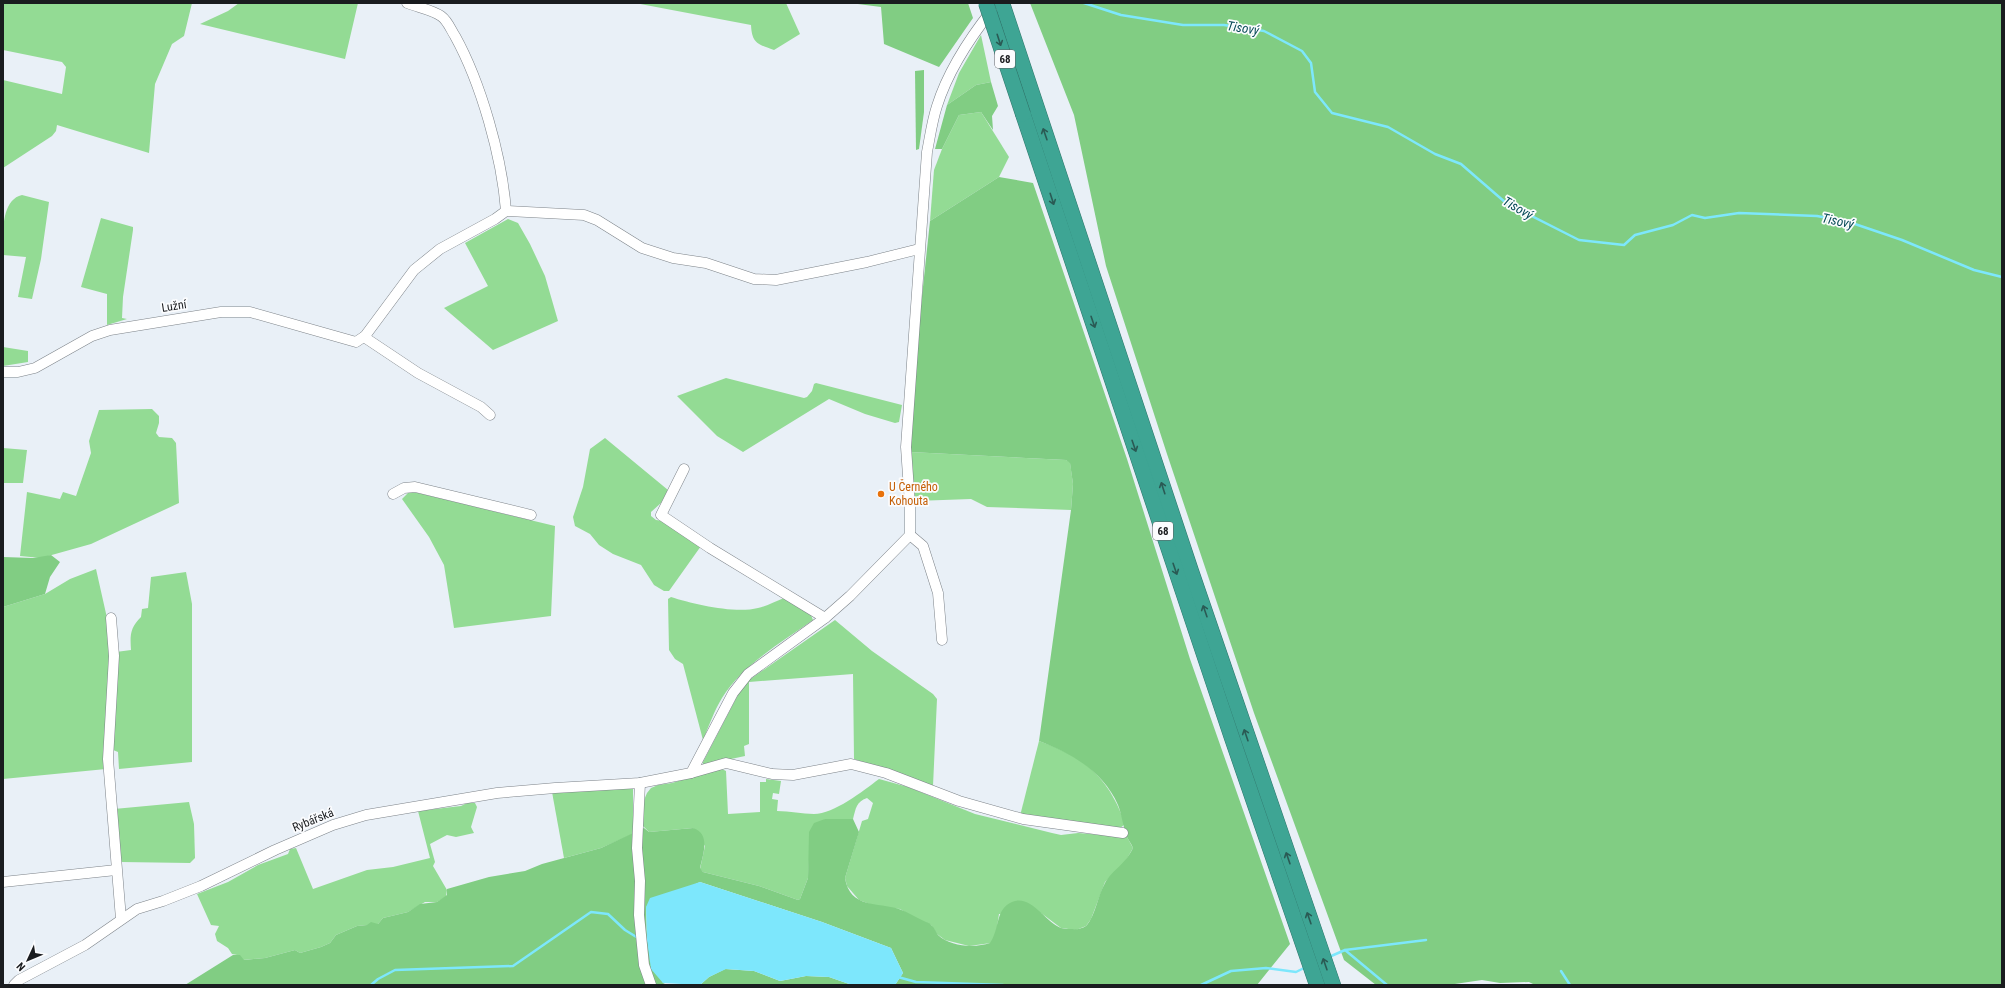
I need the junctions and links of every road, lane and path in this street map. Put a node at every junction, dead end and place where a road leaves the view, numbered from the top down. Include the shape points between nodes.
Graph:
1 (407, 3) edge
2 (986, 3) edge
3 (997, 3) edge
4 (1002, 3) edge
5 (1030, 112) junction
6 (506, 211) junction
7 (920, 249) junction
8 (360, 339) junction
9 (3, 372) edge
10 (490, 415) dead end
11 (684, 469) dead end
12 (393, 494) dead end
13 (531, 515) dead end
14 (910, 534) junction
15 (111, 618) dead end
16 (825, 618) junction
17 (942, 640) dead end
18 (691, 773) junction
19 (640, 783) junction
20 (1123, 833) dead end
21 (116, 870) junction
22 (3, 882) edge
23 (121, 919) junction
24 (14, 985) edge
25 (651, 985) edge
26 (1317, 985) edge
27 (1333, 985) edge

1 - 6 street via 441,16 448,23 464,52 487,117 503,184
2 -> 5 highway, 68, bridge
3 - 7 street via 974,33 936,107 927,152
4 - 5 highway, 68
5 -> 26 highway, 68
27 -> 5 highway, 68
6 - 7 street via 584,216 597,220 642,248 738,275 762,279 776,280
6 - 8 street via 440,249 414,270
7 - 14 street via 906,447
8 - 9 street, Lužní via 250,312 221,312 110,330 92,336 35,368
8 - 10 street, Lužní via 481,407
11 - 16 street via 661,515
12 - 13 street via 404,488 416,486
14 - 16 street
14 - 17 street via 924,546 938,593
15 - 21 street via 114,656 108,760
16 - 18 street via 748,674 733,693
18 - 19 street, Rybářská
18 - 20 street, Rybářská via 726,764 772,774 793,775 851,764 886,773 959,800 1023,819
19 - 23 street, Rybářská via 497,793 366,815 333,825 201,886 138,909
19 - 25 street via 637,848 640,881 639,915 644,965
21 - 22 street
21 - 23 street
23 - 24 street, Rybářská via 85,945

